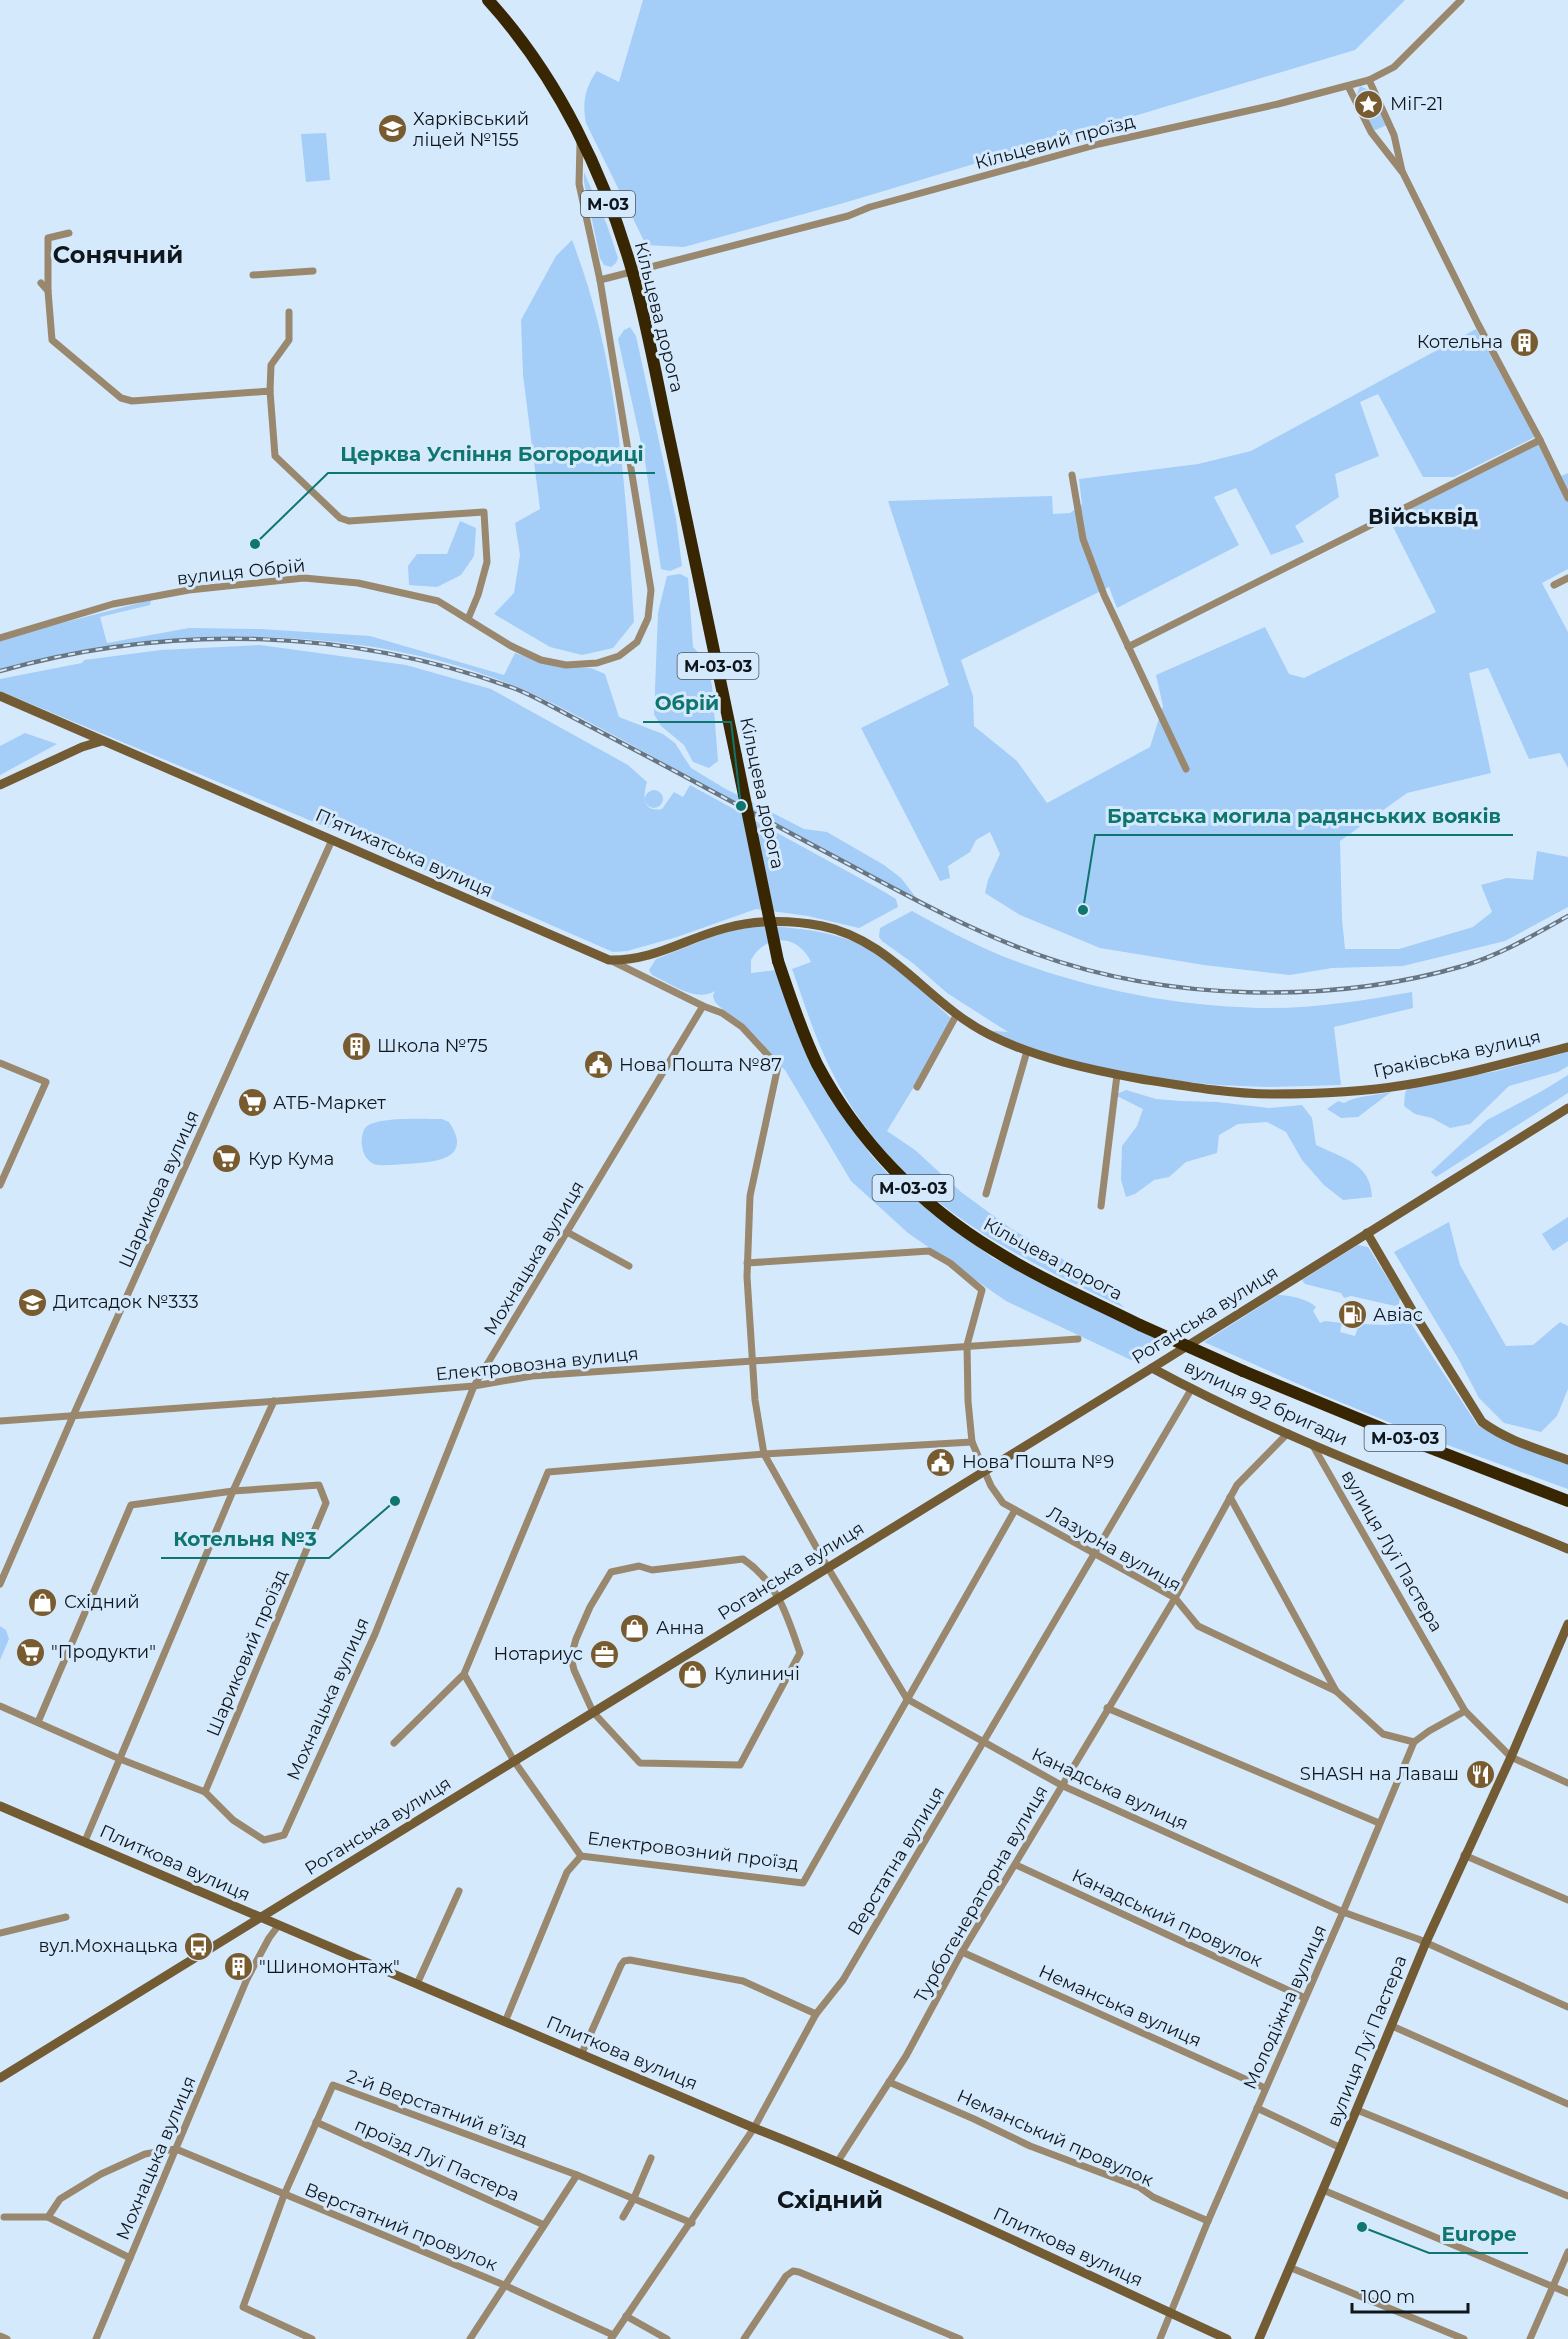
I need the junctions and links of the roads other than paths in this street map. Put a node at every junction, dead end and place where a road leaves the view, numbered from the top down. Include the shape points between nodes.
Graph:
1 (488, 0) edge
2 (1461, 0) edge
3 (1369, 80) junction
4 (1348, 86) junction
5 (580, 137) junction
6 (1402, 173) junction
7 (69, 233) dead end
8 (313, 271) dead end
9 (632, 273) junction
10 (253, 275) dead end
11 (600, 280) junction
12 (41, 283) dead end
13 (48, 291) junction
14 (288, 312) dead end
15 (270, 391) junction
16 (1540, 440) junction
17 (1072, 475) dead end
18 (1568, 498) edge
19 (1568, 578) edge
20 (1554, 585) dead end
21 (468, 619) junction
22 (0, 638) edge
23 (1128, 647) junction
24 (0, 696) edge
25 (102, 741) junction
26 (1186, 769) dead end
27 (0, 785) edge
28 (332, 840) junction
29 (609, 960) junction
30 (703, 1006) junction
31 (957, 1014) junction
32 (1568, 1047) edge
33 (1027, 1051) junction
34 (0, 1063) edge
35 (778, 1066) joint
36 (1117, 1075) junction
37 (917, 1087) dead end
38 (1568, 1108) edge
39 (0, 1185) edge
40 (987, 1194) dead end
41 (1101, 1206) dead end
42 (567, 1232) junction
43 (1367, 1233) junction
44 (747, 1263) junction
45 (629, 1266) dead end
46 (1078, 1340) dead end
47 (968, 1346) junction
48 (752, 1361) junction
49 (1152, 1368) junction
50 (474, 1386) junction
51 (1192, 1389) junction
52 (274, 1401) junction
53 (74, 1415) junction
54 (0, 1421) edge
55 (1288, 1433) junction
56 (972, 1442) junction
57 (1312, 1444) junction
58 (764, 1454) junction
59 (1568, 1460) edge
60 (985, 1470) junction
61 (233, 1491) junction
62 (1230, 1497) junction
63 (1568, 1501) edge
64 (1015, 1510) junction
65 (1568, 1549) edge
66 (1095, 1553) junction
67 (828, 1568) junction
68 (0, 1584) edge
69 (780, 1597) junction
70 (1174, 1598) junction
71 (1568, 1624) edge
72 (464, 1674) junction
73 (1336, 1690) junction
74 (907, 1699) junction
75 (0, 1706) edge
76 (1107, 1708) junction
77 (1465, 1711) junction
78 (593, 1712) junction
79 (38, 1722) junction
80 (1414, 1742) junction
81 (394, 1743) dead end
82 (983, 1744) junction
83 (1511, 1757) junction
84 (120, 1759) junction
85 (514, 1761) junction
86 (1568, 1783) edge
87 (1061, 1785) junction
88 (205, 1792) junction
89 (0, 1806) edge
90 (1379, 1822) junction
91 (85, 1842) junction
92 (581, 1856) junction
93 (1464, 1856) junction
94 (1016, 1865) junction
95 (459, 1892) dead end
96 (1568, 1900) edge
97 (1343, 1912) junction
98 (66, 1917) dead end
99 (260, 1918) junction
100 (278, 1926) junction
101 (0, 1933) edge
102 (1426, 1942) junction
103 (962, 1952) junction
104 (417, 1984) junction
105 (1305, 1998) junction
106 (1568, 2007) edge
107 (816, 2014) junction
108 (504, 2022) junction
109 (1392, 2026) junction
110 (582, 2053) junction
111 (0, 2078) edge
112 (889, 2082) junction
113 (1265, 2088) junction
114 (1568, 2104) edge
115 (1257, 2108) junction
116 (1357, 2110) junction
117 (316, 2122) junction
118 (754, 2128) junction
119 (1341, 2148) junction
120 (176, 2149) junction
121 (651, 2158) dead end
122 (838, 2161) junction
123 (577, 2175) junction
124 (1323, 2190) junction
125 (284, 2195) junction
126 (1568, 2196) edge
127 (634, 2198) junction
128 (4, 2217) dead end
129 (48, 2217) junction
130 (623, 2217) dead end
131 (1208, 2221) junction
132 (692, 2223) junction
133 (544, 2225) junction
134 (1568, 2252) edge
135 (130, 2258) junction
136 (1289, 2267) junction
137 (504, 2285) junction
138 (1553, 2287) junction
139 (1568, 2293) edge
140 (1171, 2313) junction
141 (626, 2316) junction
142 (0, 2336) edge
143 (612, 2337) edge
144 (7, 2339) edge
145 (96, 2339) edge
146 (312, 2339) edge
147 (470, 2339) edge
148 (667, 2339) edge
149 (744, 2339) edge
150 (960, 2339) edge
151 (1160, 2339) edge
152 (1227, 2339) edge
153 (1259, 2339) edge
154 (1464, 2339) edge
155 (1530, 2339) edge

1 - 5 highway, Кільцева дорога / М-03 via 538,66
2 - 3 street, Кільцевий проїзд via 1394,67
3 - 4 street, Кільцевий проїзд
3 - 6 street via 1394,135
4 - 6 street via 1371,132
4 - 9 street, Кільцевий проїзд via 1099,144
5 - 9 highway, Кільцева дорога / М-03
5 - 11 street, вулиця Обрій via 579,184
6 - 16 street
7 - 13 street via 48,238
8 - 10 street
9 - 11 street
9 - 63 highway, Кільцева дорога / М-03-03, bridge via 778,961 816,1062 856,1127 932,1206 995,1251 1140,1325 1244,1371
11 - 21 street, вулиця Обрій via 651,590 648,618 637,642 619,656 597,663 566,665 541,660
12 - 13 street
13 - 15 street via 52,340 121,398 132,401
14 - 15 street via 289,340 271,365
15 - 21 street via 276,456 340,518 349,521 484,512 487,562
16 - 18 street
16 - 23 street
17 - 23 street via 1083,539
19 - 20 street
21 - 22 street, вулиця Обрій via 438,601 358,583 304,578 189,590 113,604
23 - 26 street
24 - 25 street, П’ятихатська вулиця
25 - 27 street
25 - 28 street, П’ятихатська вулиця
28 - 29 street, П’ятихатська вулиця
28 - 53 street, Шарикова вулиця
29 - 30 street, П’ятихатська вулиця
29 - 31 street, Граківська вулиця via 643,958 708,933 748,923 820,926 841,930 872,945
30 - 35 street, П’ятихатська вулиця via 722,1012 742,1027
30 - 42 street, Мохнацька вулиця
31 - 33 street, Граківська вулиця via 982,1032
31 - 37 street
32 - 36 street, Граківська вулиця via 1423,1081 1345,1091 1270,1094
33 - 36 street, Граківська вулиця
33 - 40 street
34 - 39 street via 46,1082
35 - 44 street, Канадська вулиця via 750,1196
36 - 41 street
38 - 43 street, Роганська вулиця
42 - 45 street
42 - 50 street, Мохнацька вулиця
43 - 49 street, Роганська вулиця
43 - 59 street via 1482,1422 1515,1441
44 - 47 street, Лазурна вулиця via 929,1251 982,1290
44 - 48 street, Канадська вулиця
46 - 47 street, Електровозна вулиця
47 - 48 street, Електровозна вулиця
47 - 56 street, Лазурна вулиця
48 - 50 street, Електровозна вулиця via 532,1376
48 - 58 street, Канадська вулиця
49 - 51 street, вулиця 92 бригади
49 - 60 street, Роганська вулиця
50 - 52 street, Електровозна вулиця
50 - 88 street, Мохнацька вулиця via 375,1634 284,1835 264,1839 233,1820
51 - 55 street, вулиця 92 бригади
51 - 66 street, Верстатна вулиця
52 - 53 street, Електровозна вулиця
52 - 61 street
53 - 54 street, Електровозна вулиця
53 - 68 street, Шарикова вулиця
55 - 57 street, вулиця 92 бригади
55 - 62 street, Турбогенераторна вулиця via 1247,1473
56 - 58 street
56 - 60 street, Лазурна вулиця
57 - 65 street, вулиця 92 бригади
57 - 77 street, вулиця Луї Пастера
58 - 67 street, Канадська вулиця
58 - 72 street via 548,1472
60 - 64 street, Лазурна вулиця via 1003,1503
60 - 67 street, Роганська вулиця
61 - 79 street, Шариковий проїзд via 131,1505
61 - 84 street
61 - 88 street, Шариковий проїзд via 319,1485 326,1503
62 - 70 street, Турбогенераторна вулиця
62 - 73 street, Лазурна вулиця
64 - 66 street, Лазурна вулиця
64 - 74 street, Електровозний проїзд
66 - 70 street, Лазурна вулиця
66 - 82 street, Верстатна вулиця
67 - 69 street, Роганська вулиця
67 - 74 street, Канадська вулиця
69 - 78 street, Роганська вулиця
69 - 78 street via 743,1559 652,1570 639,1566 611,1572 590,1607 571,1657
69 - 78 street via 801,1653 740,1765 640,1762
70 - 73 street, Лазурна вулиця via 1198,1626
70 - 76 street, Турбогенераторна вулиця
71 - 83 street, вулиця Луї Пастера
72 - 81 street
72 - 85 street, Електровозний проїзд
73 - 80 street, Лазурна вулиця via 1383,1734
74 - 82 street, Канадська вулиця
74 - 92 street, Електровозний проїзд via 802,1883
75 - 79 street
76 - 87 street, Турбогенераторна вулиця
76 - 90 street
77 - 80 street
77 - 83 street, вулиця Луї Пастера
78 - 85 street, Роганська вулиця
79 - 84 street
80 - 90 street, Молодіжна вулиця
82 - 87 street, Канадська вулиця
82 - 107 street, Верстатна вулиця via 843,1980
83 - 86 street
83 - 93 street, вулиця Луї Пастера
84 - 88 street
84 - 91 street
85 - 92 street, Електровозний проїзд
85 - 99 street, Роганська вулиця
87 - 94 street, Турбогенераторна вулиця
87 - 97 street, Канадська вулиця
89 - 91 street, Плиткова вулиця
90 - 97 street, Молодіжна вулиця
91 - 99 street, Плиткова вулиця
92 - 108 street via 567,1872
93 - 96 street
93 - 102 street, вулиця Луї Пастера
94 - 103 street, Турбогенераторна вулиця
94 - 105 street, Канадський провулок
95 - 104 street
97 - 102 street, Канадська вулиця
97 - 105 street, Молодіжна вулиця
98 - 101 street
99 - 100 street, Плиткова вулиця
99 - 111 street, Роганська вулиця
100 - 104 street, Плиткова вулиця
100 - 120 street, Мохнацька вулиця via 247,1979
102 - 106 street, Канадська вулиця
102 - 109 street, вулиця Луї Пастера
103 - 112 street, Турбогенераторна вулиця
103 - 113 street, Неманська вулиця
104 - 108 street, Плиткова вулиця
105 - 113 street, Молодіжна вулиця
107 - 110 street via 743,1981 630,1960 624,1961
107 - 118 street, Верстатна вулиця
108 - 110 street, Плиткова вулиця
109 - 114 street
109 - 116 street, вулиця Луї Пастера
110 - 118 street, Плиткова вулиця
112 - 122 street, Турбогенераторна вулиця
112 - 131 street, Неманський провулок via 1030,2146 1138,2187
113 - 115 street, Молодіжна вулиця
115 - 119 street
115 - 131 street, Молодіжна вулиця
116 - 119 street, вулиця Луї Пастера
116 - 126 street
117 - 123 street, 2-й Верстатний в’їзд via 333,2085
117 - 125 street, 2-й Верстатний в’їзд
117 - 133 street, проїзд Луї Пастера
118 - 122 street, Плиткова вулиця
118 - 132 street, Верстатна вулиця
119 - 124 street, вулиця Луї Пастера
120 - 125 street, Верстатний провулок
120 - 129 street via 145,2154 101,2174 60,2199
120 - 135 street, Мохнацька вулиця
121 - 127 street
122 - 140 street, Плиткова вулиця
123 - 127 street, 2-й Верстатний в’їзд
123 - 133 street
124 - 136 street, вулиця Луї Пастера
124 - 138 street
125 - 137 street, Верстатний провулок
125 - 146 street, 2-й Верстатний в’їзд via 243,2307
127 - 130 street
127 - 132 street, 2-й Верстатний в’їзд
128 - 129 street
129 - 135 street
131 - 140 street, Молодіжна вулиця
132 - 141 street, Верстатна вулиця
133 - 137 street
134 - 138 street
135 - 145 street, Мохнацька вулиця
136 - 153 street, вулиця Луї Пастера
136 - 154 street
137 - 143 street, Верстатний провулок
137 - 147 street
138 - 139 street
138 - 155 street
140 - 151 street, Молодіжна вулиця
140 - 152 street, Плиткова вулиця
141 - 143 street, Верстатна вулиця
141 - 148 street
142 - 144 street
149 - 150 street via 793,2271

